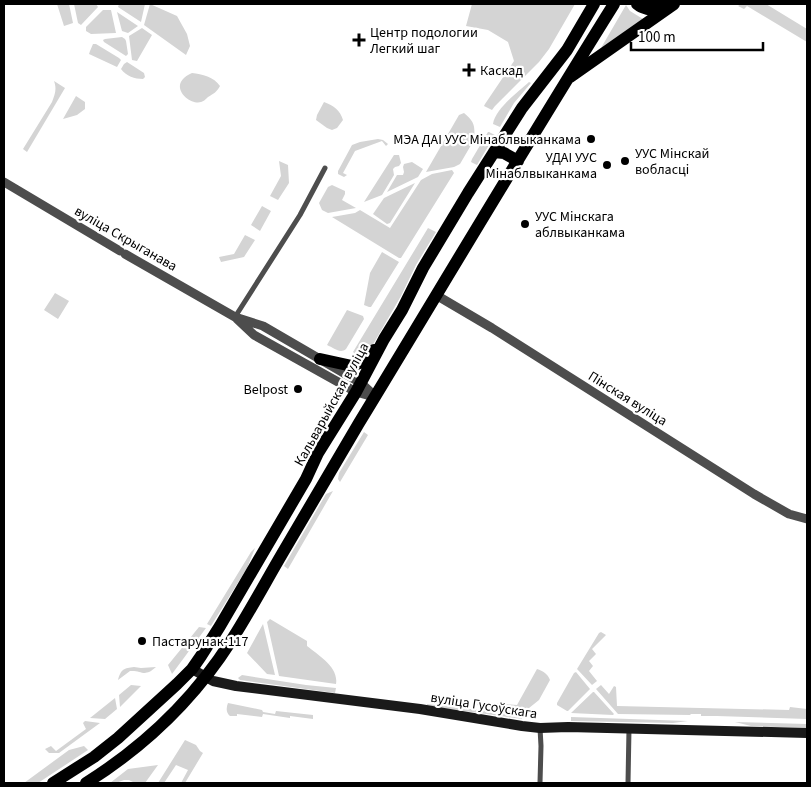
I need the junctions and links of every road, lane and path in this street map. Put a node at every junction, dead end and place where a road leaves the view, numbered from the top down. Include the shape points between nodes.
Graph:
1 (594, 4) edge
2 (614, 4) edge
3 (637, 4) edge
4 (669, 8) edge
5 (567, 80) junction
6 (494, 152) junction
7 (518, 161) junction
8 (325, 168) dead end
9 (4, 182) edge
10 (423, 268) junction
11 (440, 290) junction
12 (235, 317) junction
13 (384, 340) junction
14 (320, 359) junction
15 (358, 387) junction
16 (376, 397) junction
17 (807, 519) edge
18 (192, 669) junction
19 (205, 677) junction
20 (540, 728) junction
21 (629, 728) junction
22 (807, 733) edge
23 (78, 767) junction
24 (53, 783) edge
25 (89, 783) edge
26 (540, 783) edge
27 (628, 783) edge

1 - 6 main road, Кальварыйская вуліца via 567,50 522,108
2 - 5 main road
3 - 4 main road via 647,9
4 - 5 main road
5 - 7 main road
6 - 7 main road
6 - 10 main road, Кальварыйская вуліца
7 - 11 main road
8 - 12 street via 300,215
9 - 12 street, вуліца Скрыганава
10 - 11 main road via 428,281
10 - 13 main road, Кальварыйская вуліца
11 - 16 main road
11 - 17 street, Пінская вуліца via 478,321 754,494 789,514
12 - 14 street, вуліца Скрыганава via 263,326
12 - 15 street, вуліца Скрыганава via 254,335
13 - 14 main road via 362,362 352,366
13 - 15 main road, Кальварыйская вуліца
14 - 15 street, вуліца Скрыганава
15 - 16 street, вуліца Скрыганава
15 - 18 main road, Кальварыйская вуліца via 225,618
16 - 19 main road via 231,641
18 - 19 main road, вуліца Гусоўскага
18 - 23 main road, Кальварыйская вуліца via 118,738
19 - 20 main road, вуліца Гусоўскага via 236,686
19 - 25 main road via 154,733
20 - 21 main road, вуліца Гусоўскага
20 - 26 street
21 - 22 main road, вуліца Гусоўскага
21 - 27 street
23 - 24 main road, Кальварыйская вуліца
23 - 25 main road

